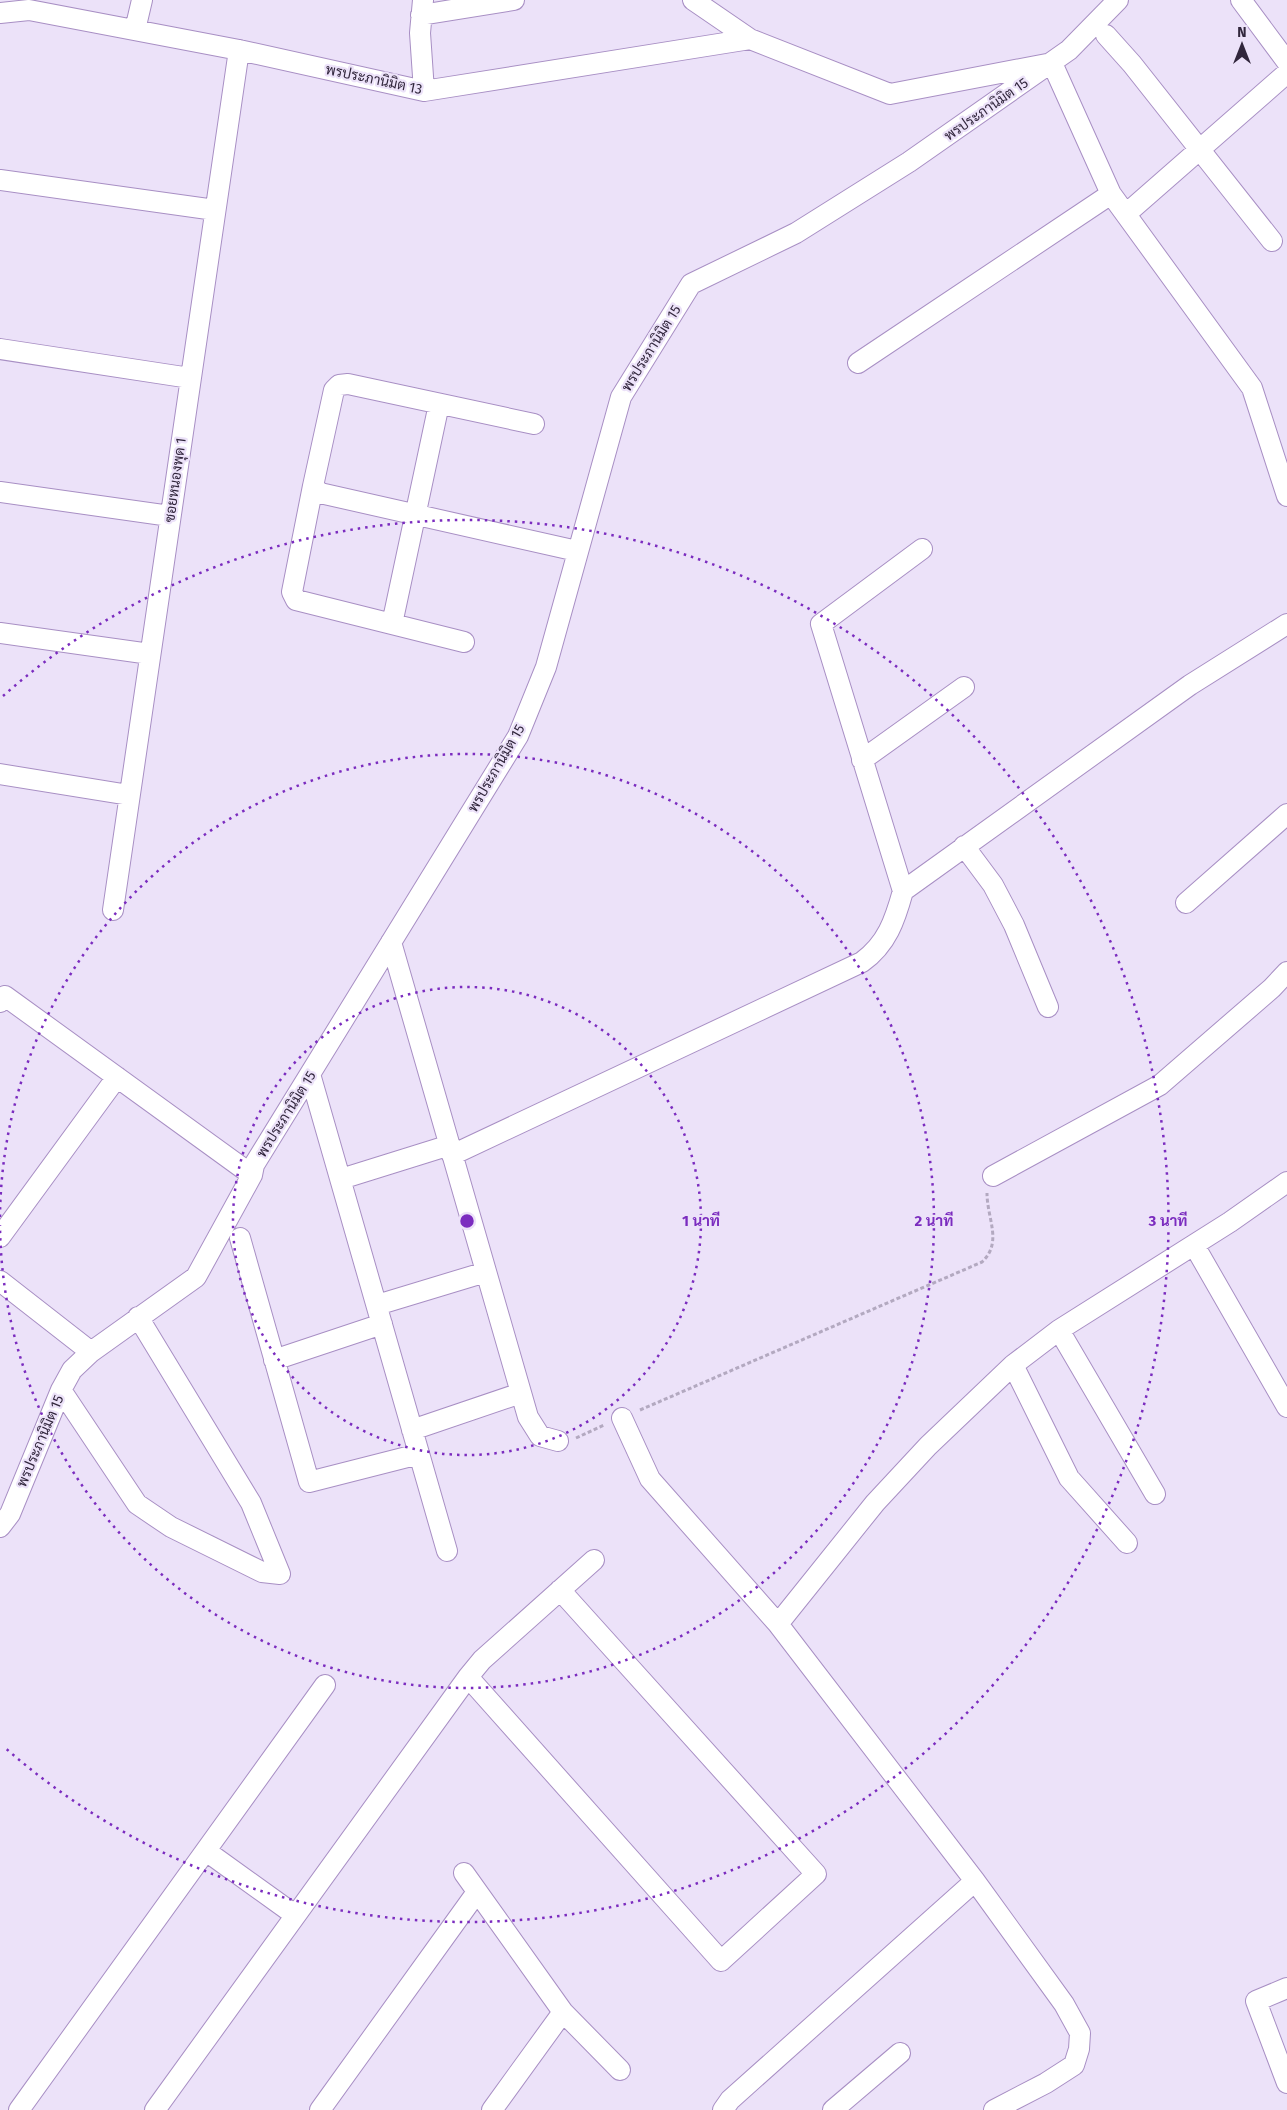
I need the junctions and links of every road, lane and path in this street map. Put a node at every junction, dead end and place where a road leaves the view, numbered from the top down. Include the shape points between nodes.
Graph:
1 (142, 0) edge
2 (514, 0) edge
3 (694, 0) edge
4 (1118, 0) edge
5 (1241, 0) edge
6 (422, 8) edge
7 (0, 13) edge
8 (135, 30) junction
9 (1106, 35) dead end
10 (750, 39) junction
11 (239, 50) junction
12 (1287, 62) edge
13 (1052, 63) junction
14 (1287, 73) edge
15 (424, 91) junction
16 (1200, 150) junction
17 (0, 180) edge
18 (1111, 194) junction
19 (215, 210) junction
20 (1126, 214) junction
21 (1272, 241) dead end
22 (0, 349) edge
23 (858, 364) dead end
24 (190, 378) junction
25 (439, 404) junction
26 (534, 424) dead end
27 (313, 486) junction
28 (0, 492) edge
29 (1287, 496) edge
30 (414, 514) junction
31 (170, 516) junction
32 (922, 549) dead end
33 (577, 551) junction
34 (392, 624) junction
35 (1287, 624) edge
36 (0, 633) edge
37 (464, 642) dead end
38 (150, 654) junction
39 (964, 687) dead end
40 (862, 760) junction
41 (0, 774) edge
42 (129, 795) junction
43 (1287, 814) edge
44 (964, 846) junction
45 (903, 891) junction
46 (1186, 903) dead end
47 (113, 910) dead end
48 (391, 942) junction
49 (1287, 972) edge
50 (0, 1002) edge
51 (1048, 1007) dead end
52 (310, 1074) junction
53 (117, 1077) junction
54 (451, 1150) junction
55 (252, 1175) junction
56 (993, 1176) joint
57 (340, 1179) junction
58 (1287, 1182) edge
59 (0, 1237) edge
60 (240, 1238) dead end
61 (1194, 1244) junction
62 (486, 1272) junction
63 (0, 1281) edge
64 (379, 1314) junction
65 (138, 1317) junction
66 (1059, 1330) junction
67 (91, 1352) junction
68 (274, 1360) junction
69 (1013, 1365) junction
70 (62, 1390) junction
71 (521, 1393) junction
72 (1287, 1407) edge
73 (622, 1418) junction
74 (412, 1430) junction
75 (558, 1441) joint
76 (419, 1454) junction
77 (1155, 1494) dead end
78 (0, 1527) edge
79 (1127, 1543) dead end
80 (447, 1551) dead end
81 (594, 1560) dead end
82 (560, 1590) junction
83 (778, 1624) junction
84 (468, 1677) junction
85 (325, 1685) dead end
86 (206, 1851) junction
87 (464, 1873) dead end
88 (975, 1881) junction
89 (477, 1892) junction
90 (295, 1915) junction
91 (1287, 1988) edge
92 (563, 2012) junction
93 (900, 2053) dead end
94 (620, 2070) dead end
95 (1287, 2083) edge
96 (19, 2110) edge
97 (155, 2110) edge
98 (320, 2110) edge
99 (492, 2110) edge
100 (723, 2110) edge
101 (833, 2110) edge
102 (994, 2110) edge

1 - 8 street
2 - 6 street
3 - 10 street
4 - 13 street, พรประภานิมิต 15
5 - 12 street
6 - 15 street via 420,33
7 - 8 street, พรประภานิมิต 13 via 28,10
8 - 11 street, พรประภานิมิต 13
9 - 16 street
10 - 13 street via 890,94
10 - 15 street, พรประภานิมิต 13
11 - 15 street, พรประภานิมิต 13
11 - 19 street, ซอยหนองพุด 1
13 - 18 street
13 - 33 street, พรประภานิมิต 15 via 908,162 796,233 691,284 621,397
14 - 16 street
16 - 20 street
16 - 21 street
17 - 19 street
18 - 20 street
18 - 23 street
19 - 24 street, ซอยหนองพุด 1
20 - 29 street via 1252,388
22 - 24 street
24 - 31 street, ซอยหนองพุด 1
25 - 26 street
25 - 27 street via 348,384 335,387
25 - 30 street
27 - 30 street via 320,493
27 - 34 street via 292,595 298,601
28 - 31 street
30 - 33 street
30 - 34 street
31 - 38 street, ซอยหนองพุด 1
32 - 40 street via 821,624
33 - 48 street, พรประภานิมิต 15 via 546,667 518,736
34 - 37 street
35 - 44 street via 1190,686
36 - 38 street
38 - 42 street, ซอยหนองพุด 1
39 - 40 street
40 - 45 street
41 - 42 street
42 - 47 street, ซอยหนองพุด 1
43 - 46 street
44 - 45 street
44 - 51 street via 993,885 1014,925
45 - 54 street via 889,933 882,945 862,962
48 - 52 street, พรประภานิมิต 15
48 - 54 street
49 - 56 street via 1160,1085
50 - 53 street via 5,996
52 - 55 street, พรประภานิมิต 15 via 254,1165
52 - 57 street
53 - 55 street
53 - 59 street
54 - 57 street
54 - 62 street
55 - 65 street, พรประภานิมิต 15 via 196,1277
56 - 73 path via 986,1195 993,1246 982,1262
57 - 64 street
58 - 61 street
60 - 68 street
61 - 66 street
61 - 72 street
62 - 64 street
62 - 71 street
63 - 67 street
64 - 68 street
64 - 74 street
65 - 67 street, พรประภานิมิต 15
65 - 70 street via 251,1503 280,1574 262,1572 171,1528 137,1504
66 - 69 street
66 - 77 street
67 - 70 street, พรประภานิมิต 15 via 72,1370
68 - 76 street via 309,1482
69 - 79 street via 1069,1478
69 - 83 street via 928,1446 875,1503
70 - 78 street, พรประภานิมิต 15 via 10,1514
71 - 74 street
71 - 75 street via 536,1432 544,1439
73 - 75 path via 572,1439
73 - 83 street via 650,1479
74 - 76 street
76 - 80 street
81 - 82 street
82 - 84 street via 482,1660
82 - 84 street via 816,1874 721,1961
83 - 88 street
84 - 90 street
85 - 86 street
86 - 90 street
86 - 96 street
87 - 89 street
88 - 100 street via 730,2100
88 - 102 street via 1064,2004 1080,2033 1074,2065
89 - 92 street
89 - 98 street
90 - 97 street
91 - 95 street via 1256,2001
92 - 94 street
92 - 99 street
93 - 101 street

